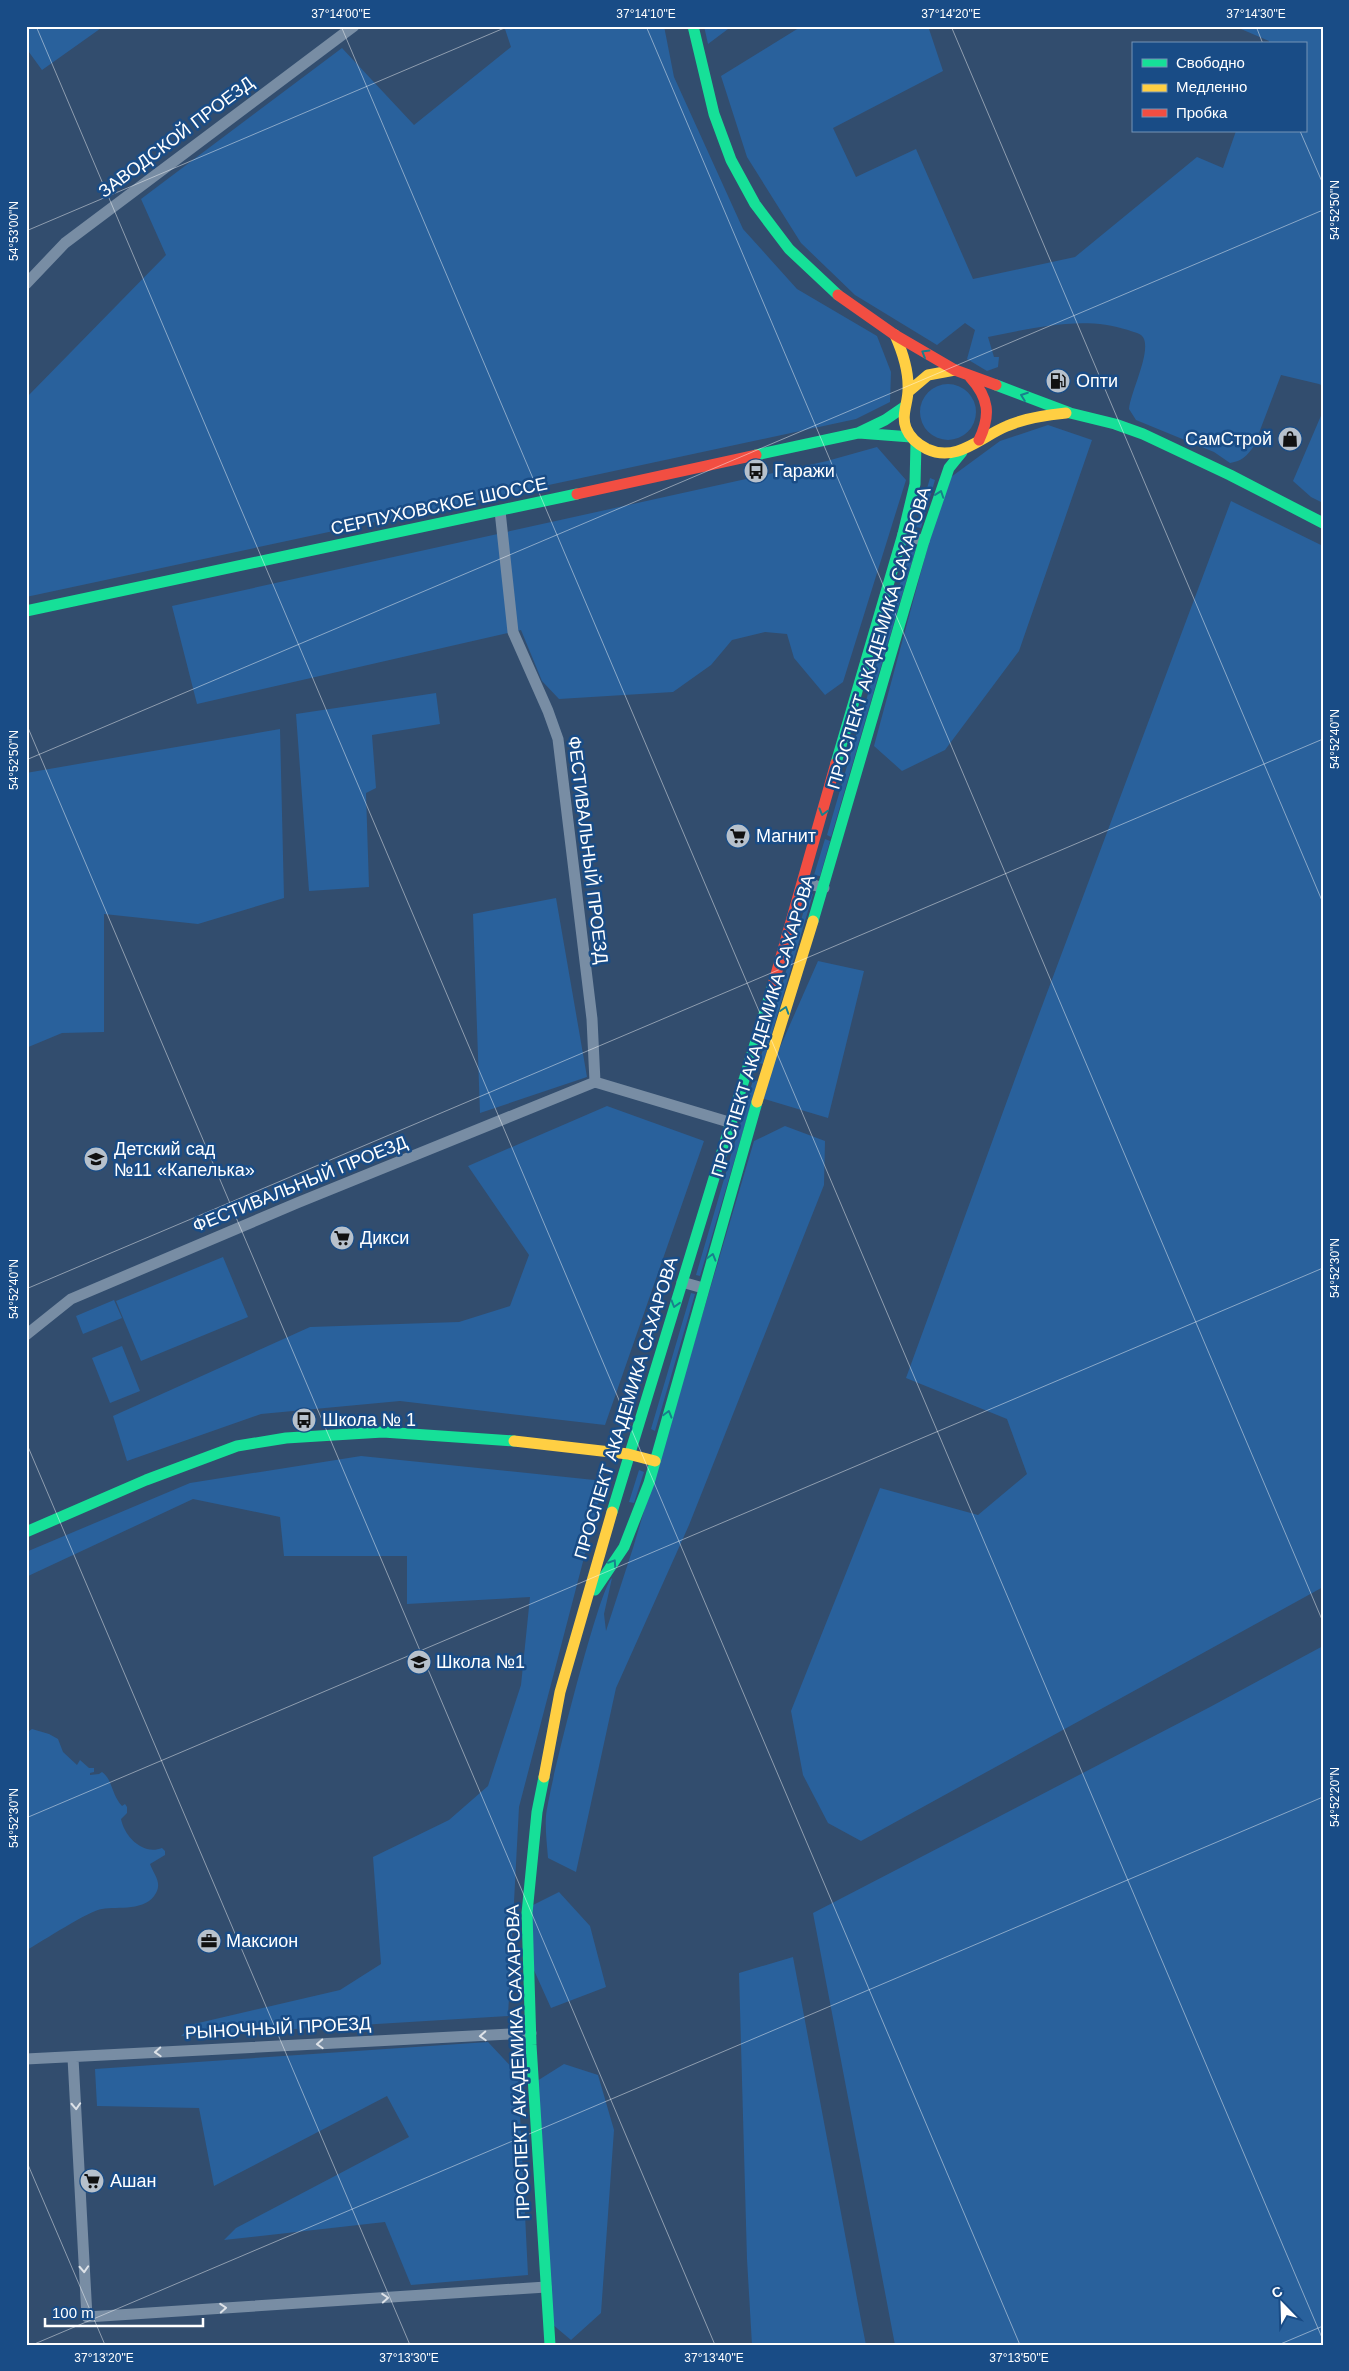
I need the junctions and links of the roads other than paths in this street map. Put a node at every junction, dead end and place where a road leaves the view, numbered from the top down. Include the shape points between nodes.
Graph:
1 (354, 26) edge
2 (693, 26) edge
3 (26, 284) edge
4 (896, 335) junction
5 (955, 370) junction
6 (969, 376) junction
7 (908, 392) junction
8 (904, 407) junction
9 (1070, 413) junction
10 (858, 433) junction
11 (914, 440) junction
12 (979, 440) junction
13 (962, 452) junction
14 (500, 512) junction
15 (1323, 523) edge
16 (903, 534) junction
17 (924, 541) junction
18 (26, 611) edge
19 (803, 882) junction
20 (824, 888) junction
21 (746, 1070) junction
22 (765, 1074) junction
23 (596, 1082) junction
24 (732, 1123) junction
25 (682, 1282) junction
26 (703, 1288) junction
27 (26, 1335) edge
28 (628, 1454) junction
29 (655, 1461) junction
30 (26, 1532) edge
31 (586, 1604) junction
32 (531, 2033) junction
33 (73, 2058) junction
34 (26, 2059) edge
35 (546, 2287) junction
36 (550, 2345) edge

1 - 3 street, ЗАВОДСКОЙ ПРОЕЗД via 65,242
2 - 4 street via 714,114 731,160 755,204 789,249 830,290
5 -> 4 street
4 - 7 street via 907,364
5 - 6 street
5 - 7 street via 936,371 920,378
9 -> 6 street
6 - 12 street via 983,390 989,411 987,426
7 - 8 street
8 - 10 street
8 - 11 street via 905,426
9 - 12 street via 1041,415 1007,425
9 - 15 street via 1143,434
10 - 11 street
10 - 14 street, СЕРПУХОВСКОЕ ШОССЕ
11 - 13 street via 931,452 946,455
11 - 16 street, ПРОСПЕКТ АКАДЕМИКА САХАРОВА via 915,484
12 - 13 street
17 -> 13 street, ПРОСПЕКТ АКАДЕМИКА САХАРОВА via 950,468
14 - 18 street, СЕРПУХОВСКОЕ ШОССЕ
14 - 23 street, ФЕСТИВАЛЬНЫЙ ПРОЕЗД via 513,632 558,739 592,1019
16 - 17 street
16 -> 19 street, ПРОСПЕКТ АКАДЕМИКА САХАРОВА
17 - 20 street, ПРОСПЕКТ АКАДЕМИКА САХАРОВА
19 - 20 street
19 - 21 street, ПРОСПЕКТ АКАДЕМИКА САХАРОВА
22 -> 20 street, ПРОСПЕКТ АКАДЕМИКА САХАРОВА
21 - 22 street
21 - 24 street, ПРОСПЕКТ АКАДЕМИКА САХАРОВА
26 -> 22 street, ПРОСПЕКТ АКАДЕМИКА САХАРОВА
23 - 24 street
23 - 27 street, ФЕСТИВАЛЬНЫЙ ПРОЕЗД via 71,1299
24 - 25 street, ПРОСПЕКТ АКАДЕМИКА САХАРОВА
25 - 26 street
25 -> 28 street, ПРОСПЕКТ АКАДЕМИКА САХАРОВА
29 -> 26 street, ПРОСПЕКТ АКАДЕМИКА САХАРОВА
28 - 29 street
28 - 30 street via 441,1433 369,1432 283,1439 235,1447 150,1478
28 - 31 street, ПРОСПЕКТ АКАДЕМИКА САХАРОВА
31 -> 29 street, ПРОСПЕКТ АКАДЕМИКА САХАРОВА via 624,1547
31 - 32 street, ПРОСПЕКТ АКАДЕМИКА САХАРОВА via 560,1692 537,1812 527,1913
32 -> 33 street, РЫНОЧНЫЙ ПРОЕЗД
32 - 35 street, ПРОСПЕКТ АКАДЕМИКА САХАРОВА
33 - 34 street, РЫНОЧНЫЙ ПРОЕЗД
33 -> 35 street via 87,2317
35 - 36 street, ПРОСПЕКТ АКАДЕМИКА САХАРОВА

